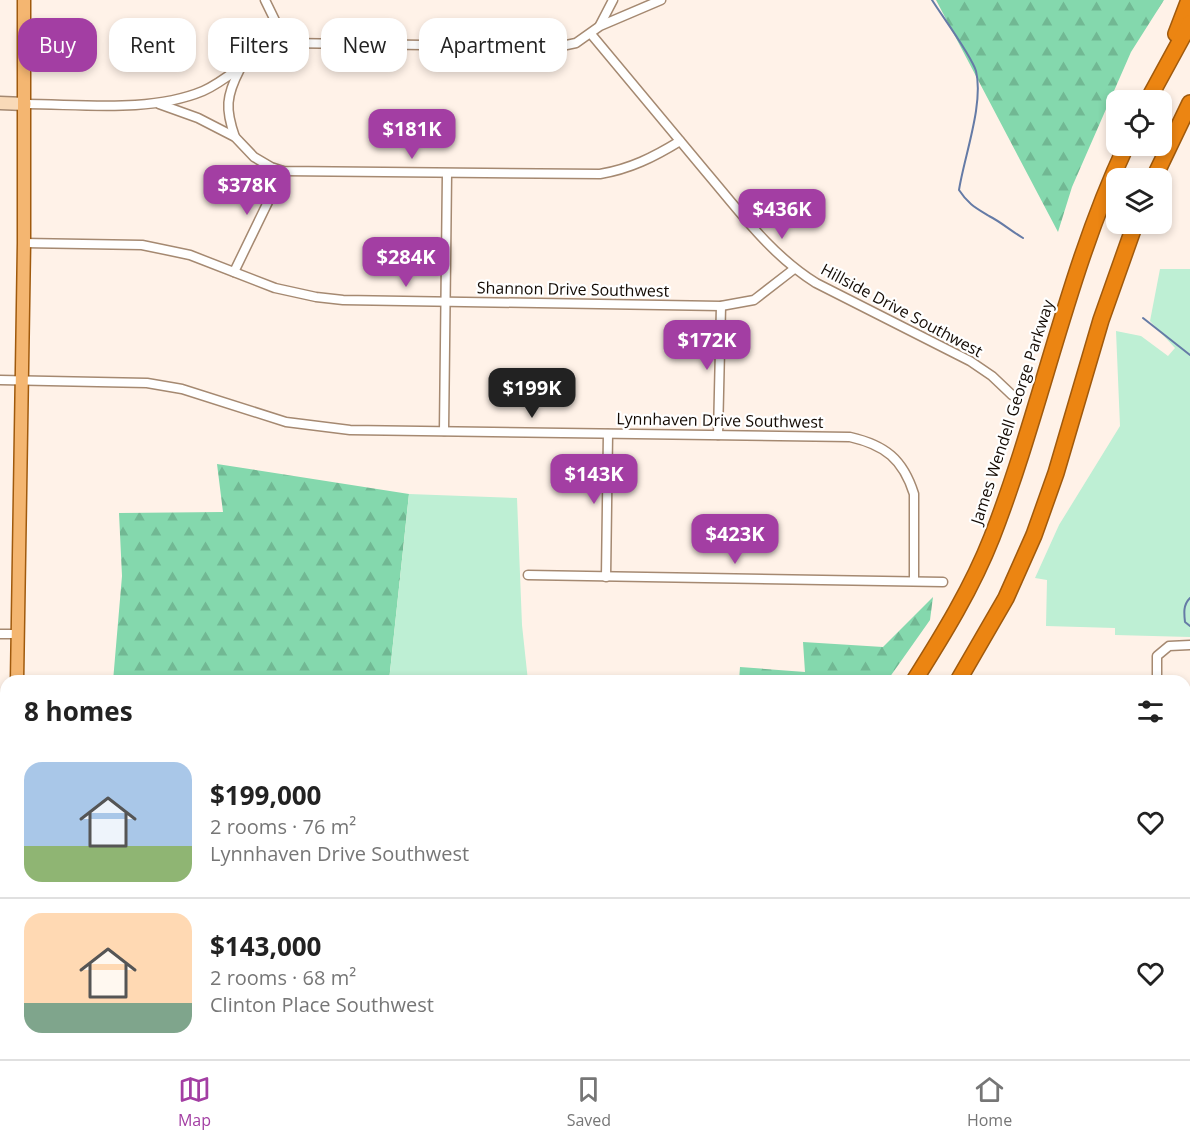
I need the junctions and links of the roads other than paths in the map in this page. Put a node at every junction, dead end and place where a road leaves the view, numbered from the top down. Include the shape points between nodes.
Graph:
1 (24, 0) edge
2 (265, 0) edge
3 (613, 0) edge
4 (661, 0) edge
5 (1189, 0) edge
6 (274, 18) edge
7 (1190, 23) edge
8 (600, 26) junction
9 (591, 33) junction
10 (309, 43) edge
11 (233, 72) edge
12 (238, 72) edge
13 (1157, 82) junction
14 (1153, 90) edge
15 (1190, 103) edge
16 (0, 104) edge
17 (25, 104) junction
18 (158, 104) junction
19 (235, 137) junction
20 (680, 141) junction
21 (1122, 156) edge
22 (1159, 168) edge
23 (283, 171) junction
24 (447, 174) junction
25 (1131, 234) edge
26 (24, 243) junction
27 (795, 269) junction
28 (234, 272) junction
29 (446, 302) junction
30 (721, 306) junction
31 (0, 380) edge
32 (22, 380) junction
33 (1012, 395) dead end
34 (444, 431) junction
35 (609, 434) junction
36 (718, 435) junction
37 (528, 576) dead end
38 (606, 577) junction
39 (914, 581) junction
40 (943, 582) dead end
41 (0, 634) edge
42 (18, 634) junction
43 (1188, 645) edge
44 (17, 675) edge
45 (918, 675) edge
46 (961, 675) edge
47 (1157, 675) edge

1 - 17 main road
2 - 6 street
3 - 8 street
4 - 8 street
5 - 13 highway
7 - 13 highway
8 - 9 street
9 - 10 street via 576,43 557,47
9 - 20 street, Hillside Drive Southwest
11 - 18 street via 204,90
12 - 19 street via 227,103
13 - 14 highway
15 - 22 highway
16 - 17 main road
17 - 18 street
17 - 26 main road
18 - 19 street
19 - 23 street via 254,158
20 - 24 street via 636,166 600,174
20 - 27 street, Hillside Drive Southwest via 776,253
21 - 45 highway, James Wendell George Parkway via 1074,278 991,538 948,627
23 - 24 street
23 - 28 street
24 - 29 street
25 - 46 highway via 1034,535 1006,598
26 - 28 street, Shannon Drive Southwest via 142,245 190,255
26 - 32 main road
27 - 30 street, Shannon Drive Southwest via 754,300
27 - 33 street, Hillside Drive Southwest via 970,361
28 - 29 street, Shannon Drive Southwest via 275,288 316,297
29 - 30 street, Shannon Drive Southwest
29 - 34 street
30 - 36 street
31 - 32 street, Lynnhaven Drive Southwest
32 - 34 street, Lynnhaven Drive Southwest via 147,383 182,389 296,424 350,430
32 - 42 main road
34 - 35 street, Lynnhaven Drive Southwest
35 - 36 street, Lynnhaven Drive Southwest
35 - 38 street
36 - 39 street, Lynnhaven Drive Southwest via 850,437 886,451 904,470 914,494
37 - 38 street
38 - 39 street
39 - 40 street
41 - 42 street
42 - 44 main road
43 - 47 street via 1169,646 1157,656

